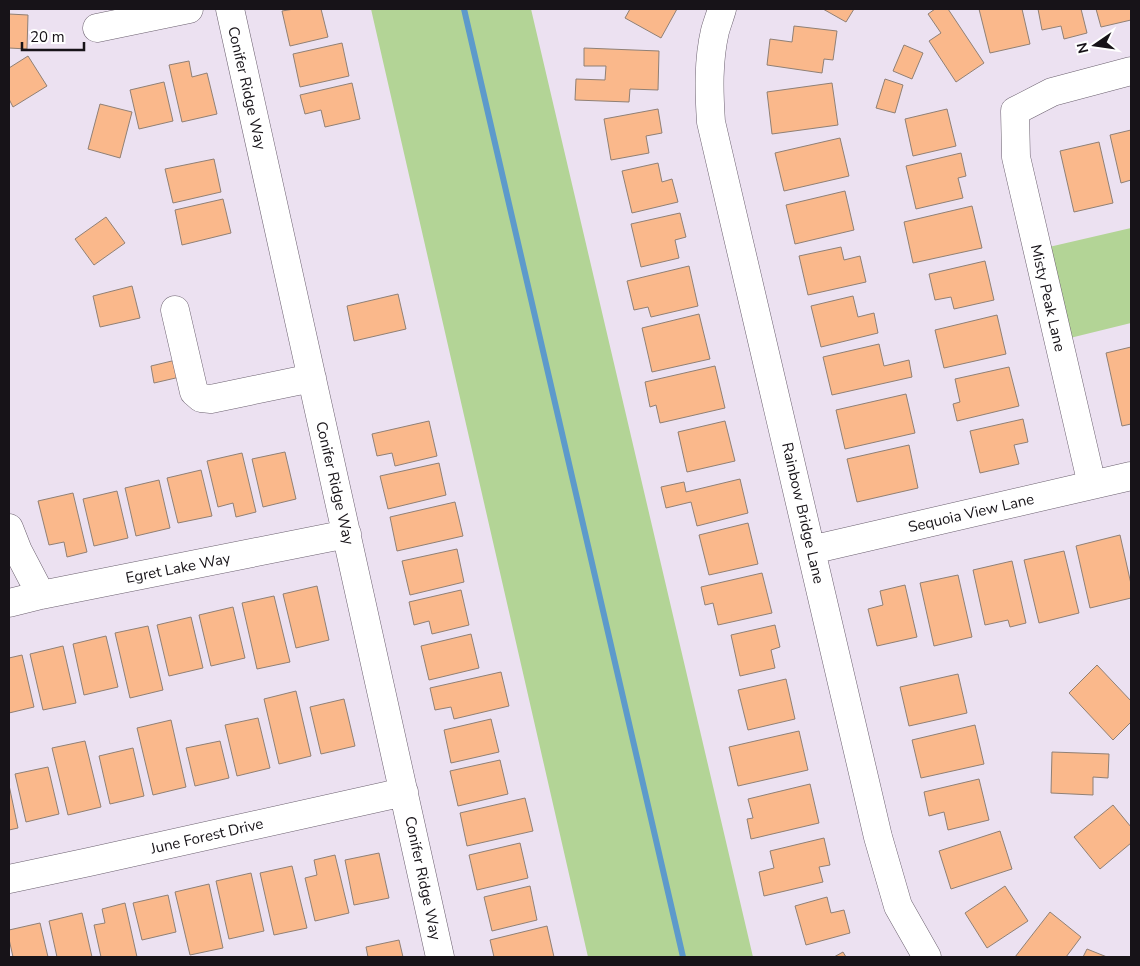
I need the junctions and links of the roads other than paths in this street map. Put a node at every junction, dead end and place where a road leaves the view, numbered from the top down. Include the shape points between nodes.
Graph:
1 (189, 9) edge
2 (230, 9) edge
3 (722, 9) edge
4 (97, 28) dead end
5 (1131, 70) edge
6 (175, 310) dead end
7 (312, 378) junction
8 (1131, 476) edge
9 (1092, 485) junction
10 (9, 528) edge
11 (347, 534) junction
12 (811, 550) junction
13 (41, 595) junction
14 (9, 603) edge
15 (404, 792) junction
16 (9, 879) edge
17 (440, 957) edge
18 (927, 957) edge

1 - 4 street
2 - 7 street, Conifer Ridge Way
3 - 12 street, Rainbow Bridge Lane via 711,61 711,122
5 - 9 street, Misty Peak Lane via 1052,92 1015,111 1016,157
6 - 7 street via 194,392 201,398 210,399
7 - 11 street, Conifer Ridge Way
8 - 9 street, Sequoia View Lane
9 - 12 street, Sequoia View Lane
10 - 13 street
11 - 13 street, Egret Lake Way
11 - 15 street, Conifer Ridge Way
12 - 18 street, Rainbow Bridge Lane via 878,838 898,906
13 - 14 street, Egret Lake Way
15 - 16 street, June Forest Drive
15 - 17 street, Conifer Ridge Way

